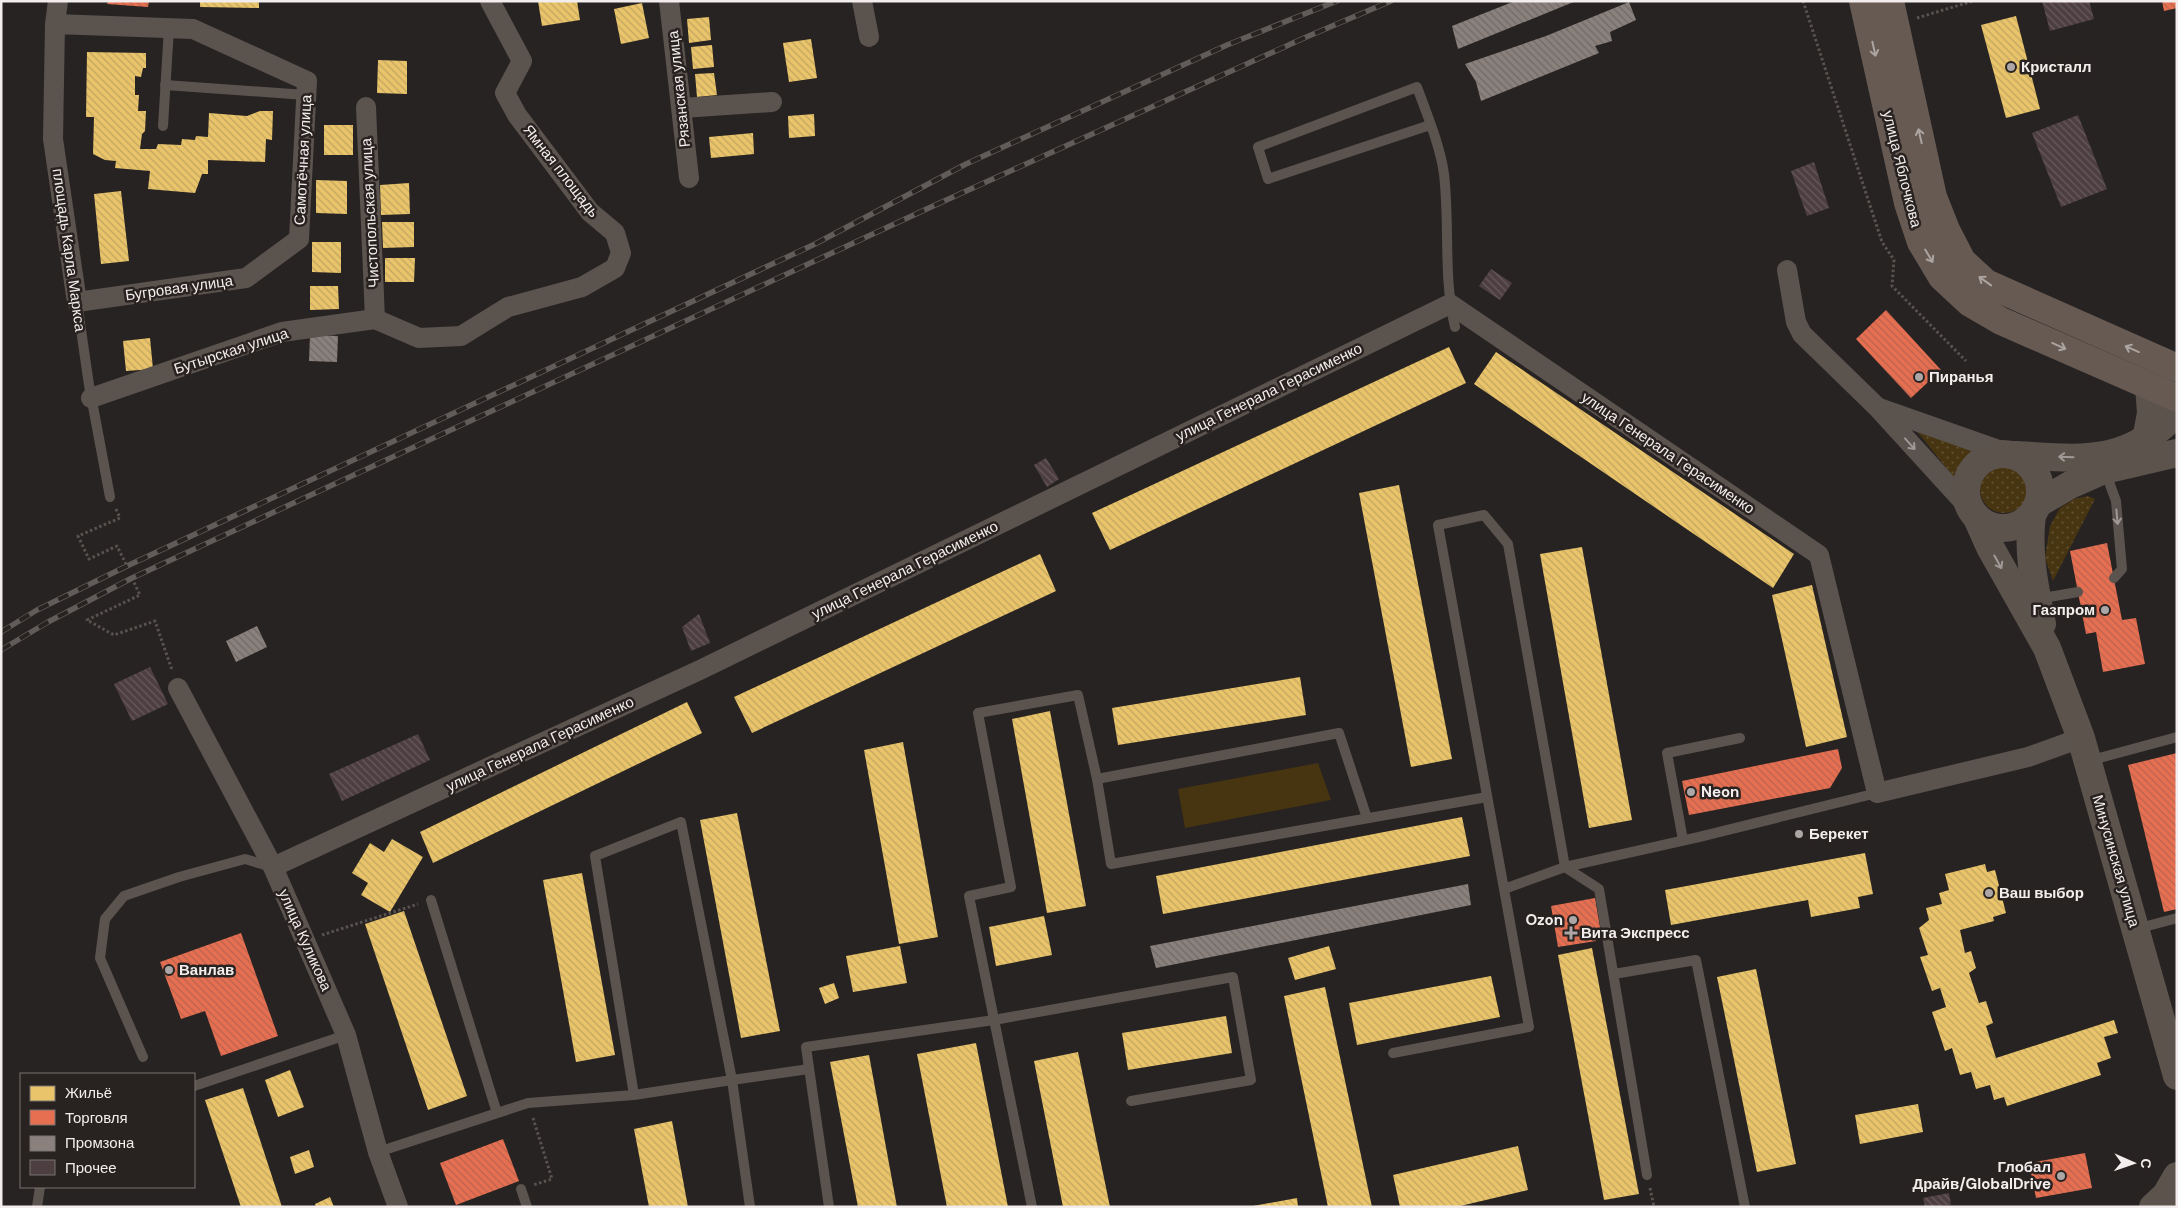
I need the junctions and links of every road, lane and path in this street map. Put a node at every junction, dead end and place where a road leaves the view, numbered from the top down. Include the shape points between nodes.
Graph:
1 (58, 1) edge
2 (490, 1) edge
3 (669, 1) edge
4 (862, 1) edge
5 (1803, 1) edge
6 (1864, 1) edge
7 (1890, 1) edge
8 (1974, 1) edge
9 (1909, 20) dead end
10 (55, 24) junction
11 (169, 28) junction
12 (869, 37) dead end
13 (165, 84) junction
14 (306, 88) junction
15 (772, 102) dead end
16 (366, 107) dead end
17 (682, 108) junction
18 (1430, 125) junction
19 (163, 126) dead end
20 (689, 178) dead end
21 (299, 239) joint
22 (1787, 270) dead end
23 (77, 302) junction
24 (1450, 304) junction
25 (375, 319) junction
26 (1455, 327) dead end
27 (1966, 361) dead end
28 (2177, 368) edge
29 (2148, 386) junction
30 (91, 398) junction
31 (2177, 398) edge
32 (1877, 407) junction
33 (2177, 412) edge
34 (2146, 440) junction
35 (2177, 453) edge
36 (2011, 454) junction
37 (2104, 470) junction
38 (110, 496) dead end
39 (2035, 509) junction
40 (1974, 514) junction
41 (120, 518) dead end
42 (127, 566) dead end
43 (132, 578) dead end
44 (2114, 578) dead end
45 (2078, 592) dead end
46 (2037, 599) junction
47 (2047, 648) junction
48 (178, 688) joint
49 (2177, 737) edge
50 (1740, 738) dead end
51 (2085, 749) junction
52 (1097, 779) junction
53 (1877, 793) junction
54 (1487, 796) junction
55 (1367, 818) junction
56 (1683, 840) junction
57 (273, 867) junction
58 (1565, 867) junction
59 (1504, 889) junction
60 (430, 900) joint
61 (2177, 918) edge
62 (2135, 929) junction
63 (305, 941) junction
64 (1614, 974) junction
65 (994, 1020) junction
66 (346, 1035) junction
67 (1393, 1052) dead end
68 (143, 1057) dead end
69 (809, 1069) junction
70 (2177, 1076) edge
71 (732, 1080) junction
72 (195, 1086) edge
73 (634, 1095) junction
74 (1131, 1101) dead end
75 (528, 1103) junction
76 (497, 1113) junction
77 (378, 1152) junction
78 (1647, 1175) dead end
79 (2177, 1176) edge
80 (40, 1188) edge
81 (521, 1189) joint
82 (37, 1207) edge
83 (398, 1207) edge
84 (526, 1207) edge
85 (750, 1207) edge
86 (829, 1207) edge
87 (1032, 1207) edge
88 (1745, 1207) edge
89 (2153, 1207) edge

1 - 10 street, площадь Карла Маркса
2 - 25 street, Ямная площадь via 522,61 505,93 517,115 590,212 615,233 621,253 615,268 582,287 508,307 461,336 419,338
3 - 17 street, Рязанская улица
4 - 12 street
5 - 27 path via 1882,242 1894,260 1892,286
6 -> 29 main road, улица Яблочкова via 1908,203 1921,242 1942,278 1970,303 2001,321
28 -> 7 main road, улица Яблочкова via 1986,283 1962,261 1933,197
8 - 9 path
10 - 11 street
10 - 23 street, площадь Карла Маркса via 53,139
11 - 13 lane
11 - 14 street via 193,29
13 - 14 lane
13 - 19 lane
14 - 21 street, Самотёчная улица
15 - 17 street
16 - 25 street, Чистопольская улица
17 - 20 street, Рязанская улица
18 - 18 lane via 1417,87 1258,147 1268,180
18 - 24 lane via 1444,173
21 - 23 street, Бугровая улица via 246,278
22 - 32 street via 1796,322 1802,334
23 - 30 lane, площадь Карла Маркса
24 - 26 lane
24 - 53 street, улица Генерала Герасименко via 1819,555
24 - 57 street, улица Генерала Герасименко via 702,669
25 - 30 street, Бутырская улица via 282,332
29 - 31 main road, улица Яблочкова
29 - 34 main road via 2151,413
30 - 38 lane, площадь Карла Маркса
32 - 36 street
32 -> 40 street
33 - 34 main road
34 -> 36 main road via 2124,451 2096,457
35 - 37 main road
36 - 39 main road via 2026,461 2039,480 2041,492
36 - 40 main road via 1987,457 1972,471 1966,490
37 - 39 main road via 2070,485
37 -> 44 lane via 2116,500 2122,569
39 - 40 main road via 2024,522 2005,528 1986,524
39 - 46 main road, Минусинская улица via 2030,530 2030,553
40 -> 47 main road, Минусинская улица
41 - 42 path via 78,536 89,559 117,546
43 - 48 path via 140,595 87,620 114,635 155,621
45 - 46 lane
46 - 47 main road, Минусинская улица
47 - 51 main road, Минусинская улица
48 - 57 street, улица Куликова
49 - 51 lane
50 - 56 lane via 1667,753
51 - 53 street via 2028,756
51 - 62 main road, Минусинская улица
52 - 55 lane via 1339,733
52 - 55 lane via 1111,864
52 - 65 lane via 1078,695 978,714 1011,887 969,896
53 - 56 lane
54 - 55 lane
54 - 58 lane via 1438,525 1484,516 1508,544
54 - 59 lane
56 - 58 lane
57 - 63 street, улица Куликова
57 - 68 lane via 245,859 179,877 124,896 105,919 100,958
58 - 59 lane
58 - 64 lane via 1599,889
59 - 67 lane via 1529,1027
60 - 63 path
60 - 76 lane
61 - 62 lane
62 - 70 main road, Минусинская улица
63 - 66 street, улица Куликова
64 - 78 lane
64 - 88 lane via 1696,960
65 - 69 lane via 806,1047
65 - 74 lane via 1233,977 1251,1080
65 - 87 lane
66 - 72 lane
66 - 77 street, улица Куликова
69 - 71 lane
69 - 86 lane
71 - 73 lane
71 - 73 lane via 681,822 595,856
71 - 85 lane
73 - 75 lane
75 - 76 lane
75 - 81 path via 552,1179
76 - 77 lane
77 - 83 street, улица Куликова
79 - 89 main road via 2166,1195
80 - 82 lane
81 - 84 lane

